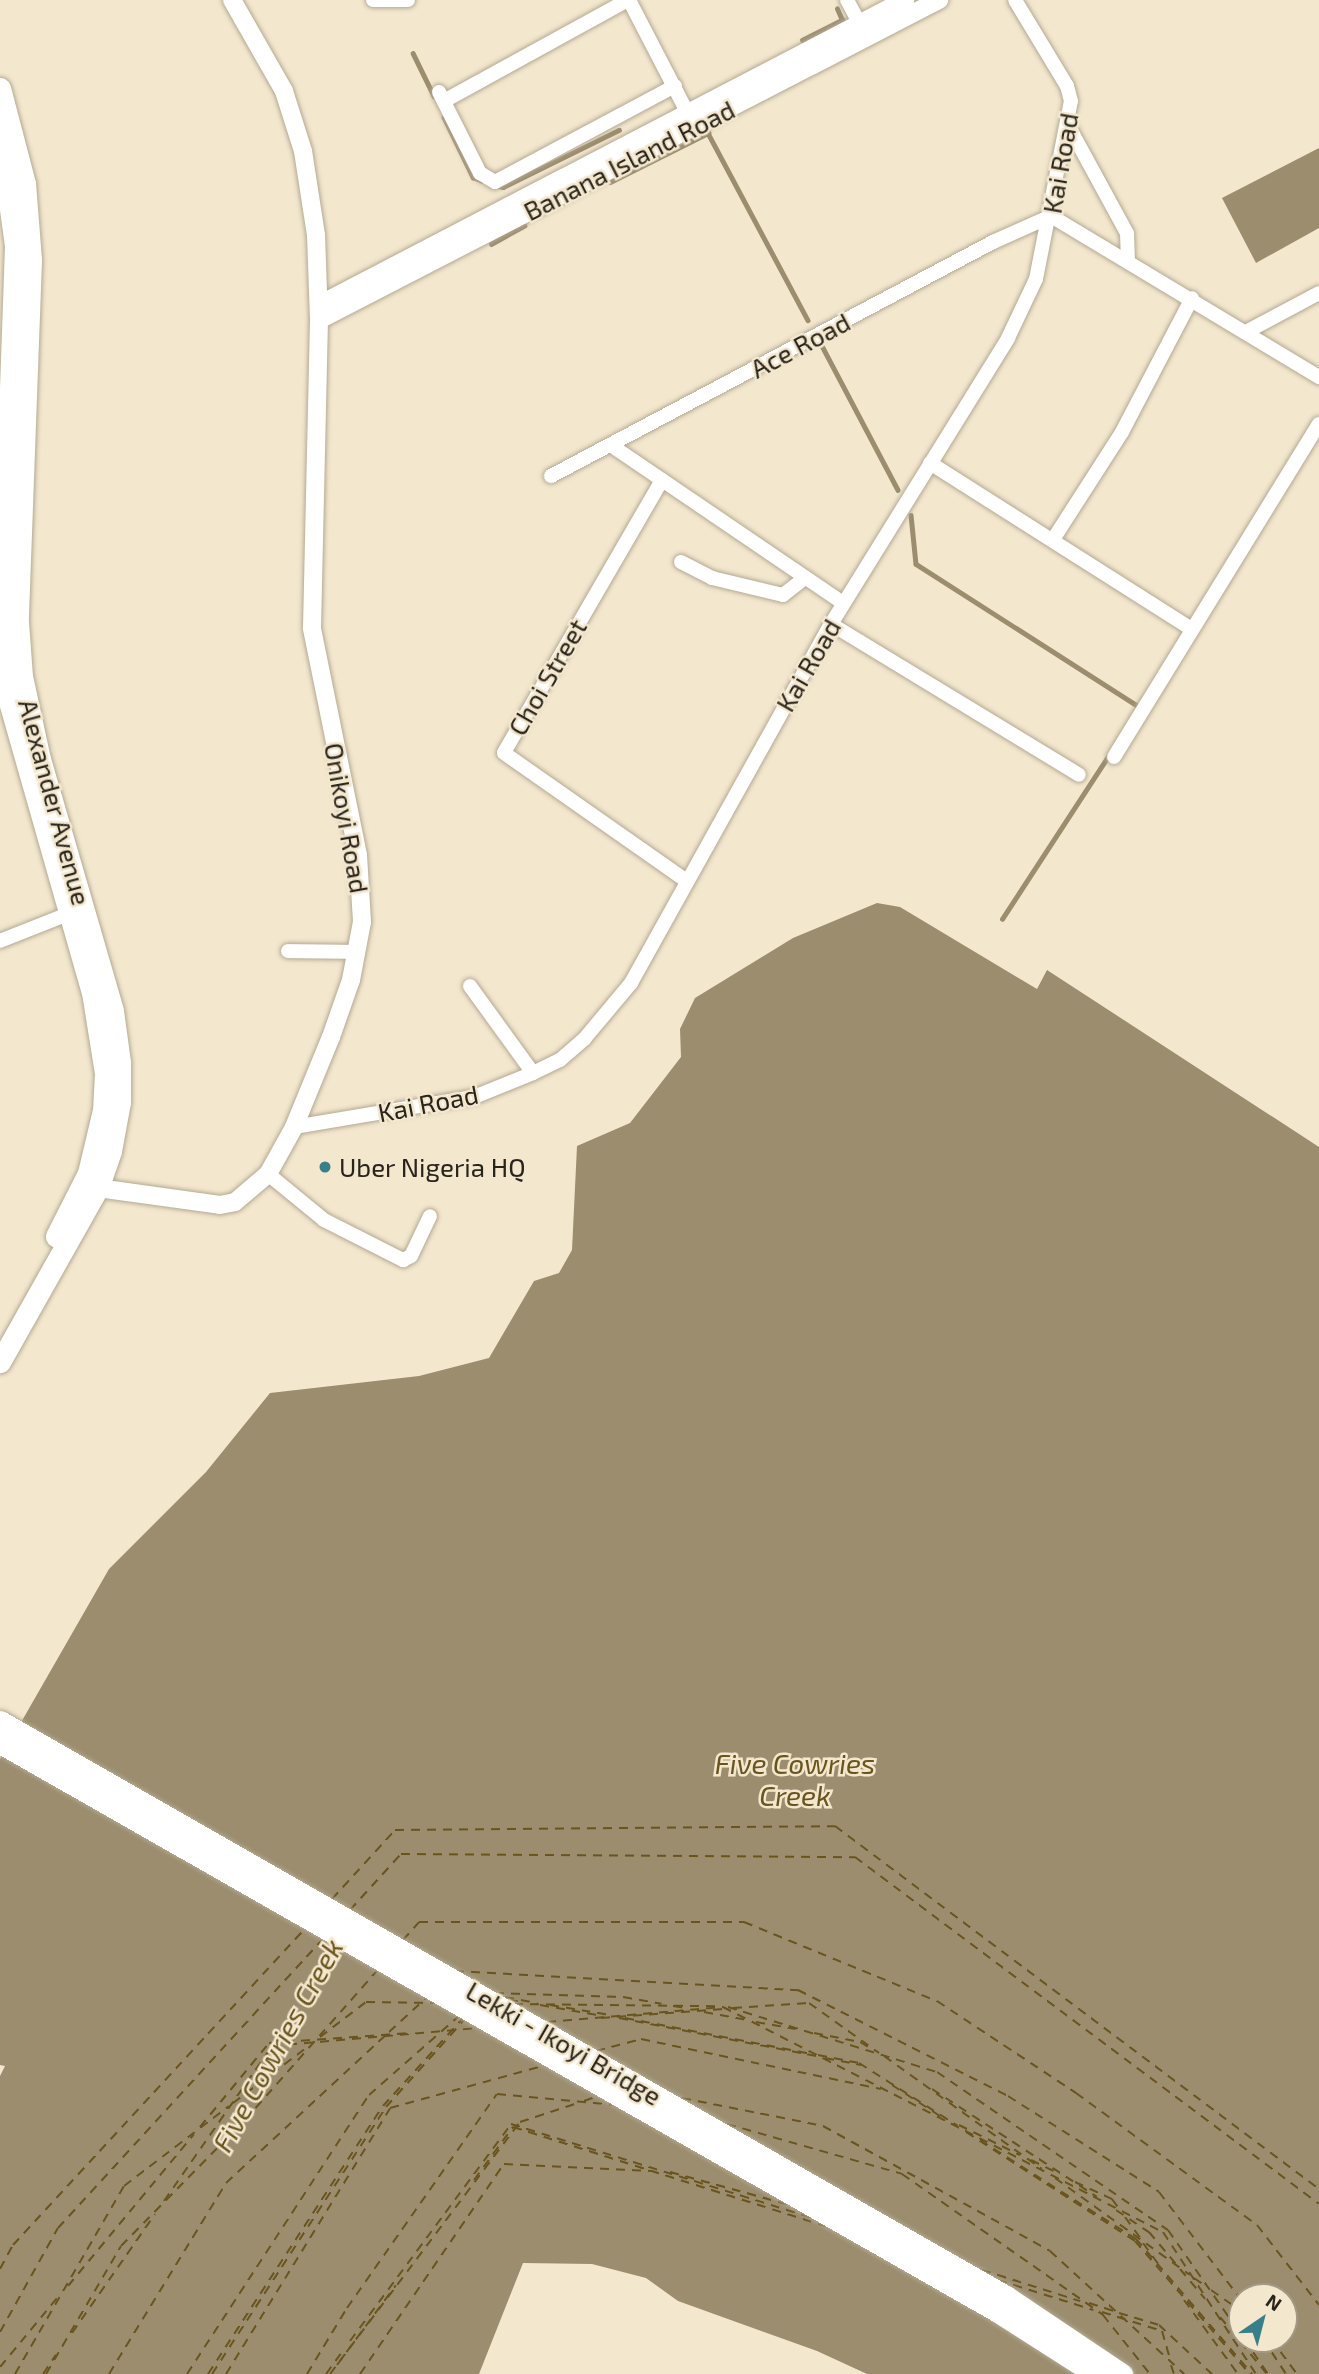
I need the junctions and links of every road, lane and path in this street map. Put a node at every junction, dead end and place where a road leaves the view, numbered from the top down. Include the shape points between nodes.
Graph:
1 (232, 0) edge
2 (373, 0) edge
3 (408, 0) edge
4 (629, 0) edge
5 (847, 0) edge
6 (905, 0) edge
7 (939, 0) edge
8 (1015, 0) edge
9 (859, 23) junction
10 (675, 86) junction
11 (0, 88) edge
12 (687, 112) junction
13 (1068, 125) junction
14 (0, 136) edge
15 (1051, 216) junction
16 (1128, 261) junction
17 (1319, 293) edge
18 (1192, 298) junction
19 (319, 313) junction
20 (1247, 332) junction
21 (1319, 377) edge
22 (1319, 424) edge
23 (1315, 441) edge
24 (612, 446) junction
25 (930, 463) junction
26 (551, 476) dead end
27 (662, 480) junction
28 (1054, 538) junction
29 (681, 562) dead end
30 (805, 578) junction
31 (2, 590) edge
32 (843, 603) junction
33 (831, 624) junction
34 (1192, 629) junction
35 (4, 700) edge
36 (1114, 757) dead end
37 (1079, 775) dead end
38 (687, 881) junction
39 (68, 914) junction
40 (0, 941) edge
41 (288, 951) dead end
42 (358, 952) junction
43 (470, 986) dead end
44 (533, 1073) junction
45 (294, 1127) junction
46 (268, 1174) junction
47 (97, 1188) junction
48 (430, 1216) dead end
49 (0, 1333) edge
50 (0, 1362) edge
51 (0, 1721) edge
52 (0, 1743) edge
53 (1095, 2374) edge
54 (1122, 2374) edge

1 - 19 street, Onikoyi Road via 284,91 303,151 316,235
2 - 3 street
4 - 10 street
4 - 10 street via 442,96 480,173 495,182
5 - 9 street
6 - 9 street, Banana Island Road
7 - 19 street, Banana Island Road
8 - 13 street, Kai Road via 1067,86 1071,101
9 - 12 street, Banana Island Road
10 - 12 street
11 - 47 main road, Alexander Avenue via 25,183 31,260 18,622 22,676 40,759 113,1012 120,1062 120,1102 111,1151
12 - 19 street, Banana Island Road
13 - 15 street, Kai Road
13 - 16 street via 1127,233
14 - 31 main road, Alexander Avenue via 10,186 15,289
15 - 16 street
15 - 24 street, Ace Road via 993,242
15 - 25 street, Kai Road via 1023,309
16 - 18 street
17 - 20 street
18 - 20 street
18 - 28 street via 1122,432
19 - 42 street, Onikoyi Road via 312,628 358,855 362,922
20 - 21 street
22 - 23 street
23 - 34 street
24 - 26 street, Ace Road
24 - 27 street
25 - 28 street
25 - 32 street, Kai Road
27 - 30 street
27 - 38 street, Choi Street via 504,753
28 - 34 street
29 - 30 street via 712,578 783,595
30 - 32 street
31 - 35 main road, Alexander Avenue
32 - 33 street, Kai Road
33 - 37 street
33 - 38 street, Kai Road
34 - 36 street
35 - 39 main road, Alexander Avenue
38 - 44 street, Kai Road via 610,1013 560,1060
39 - 40 street
39 - 49 main road, Alexander Avenue via 102,1038 103,1110 88,1173
41 - 42 street
42 - 45 street, Onikoyi Road via 331,1037
43 - 44 street
44 - 45 street, Kai Road via 474,1097
45 - 46 street, Onikoyi Road
46 - 47 street, Onikoyi Road via 235,1202 220,1205
46 - 48 street via 324,1220 403,1259 411,1256
47 - 50 main road, Alexander Avenue
51 - 54 main road, Lekki - Ikoyi Bridge via 1006,2296
52 - 53 main road, Lekki - Ikoyi Bridge via 998,2312

